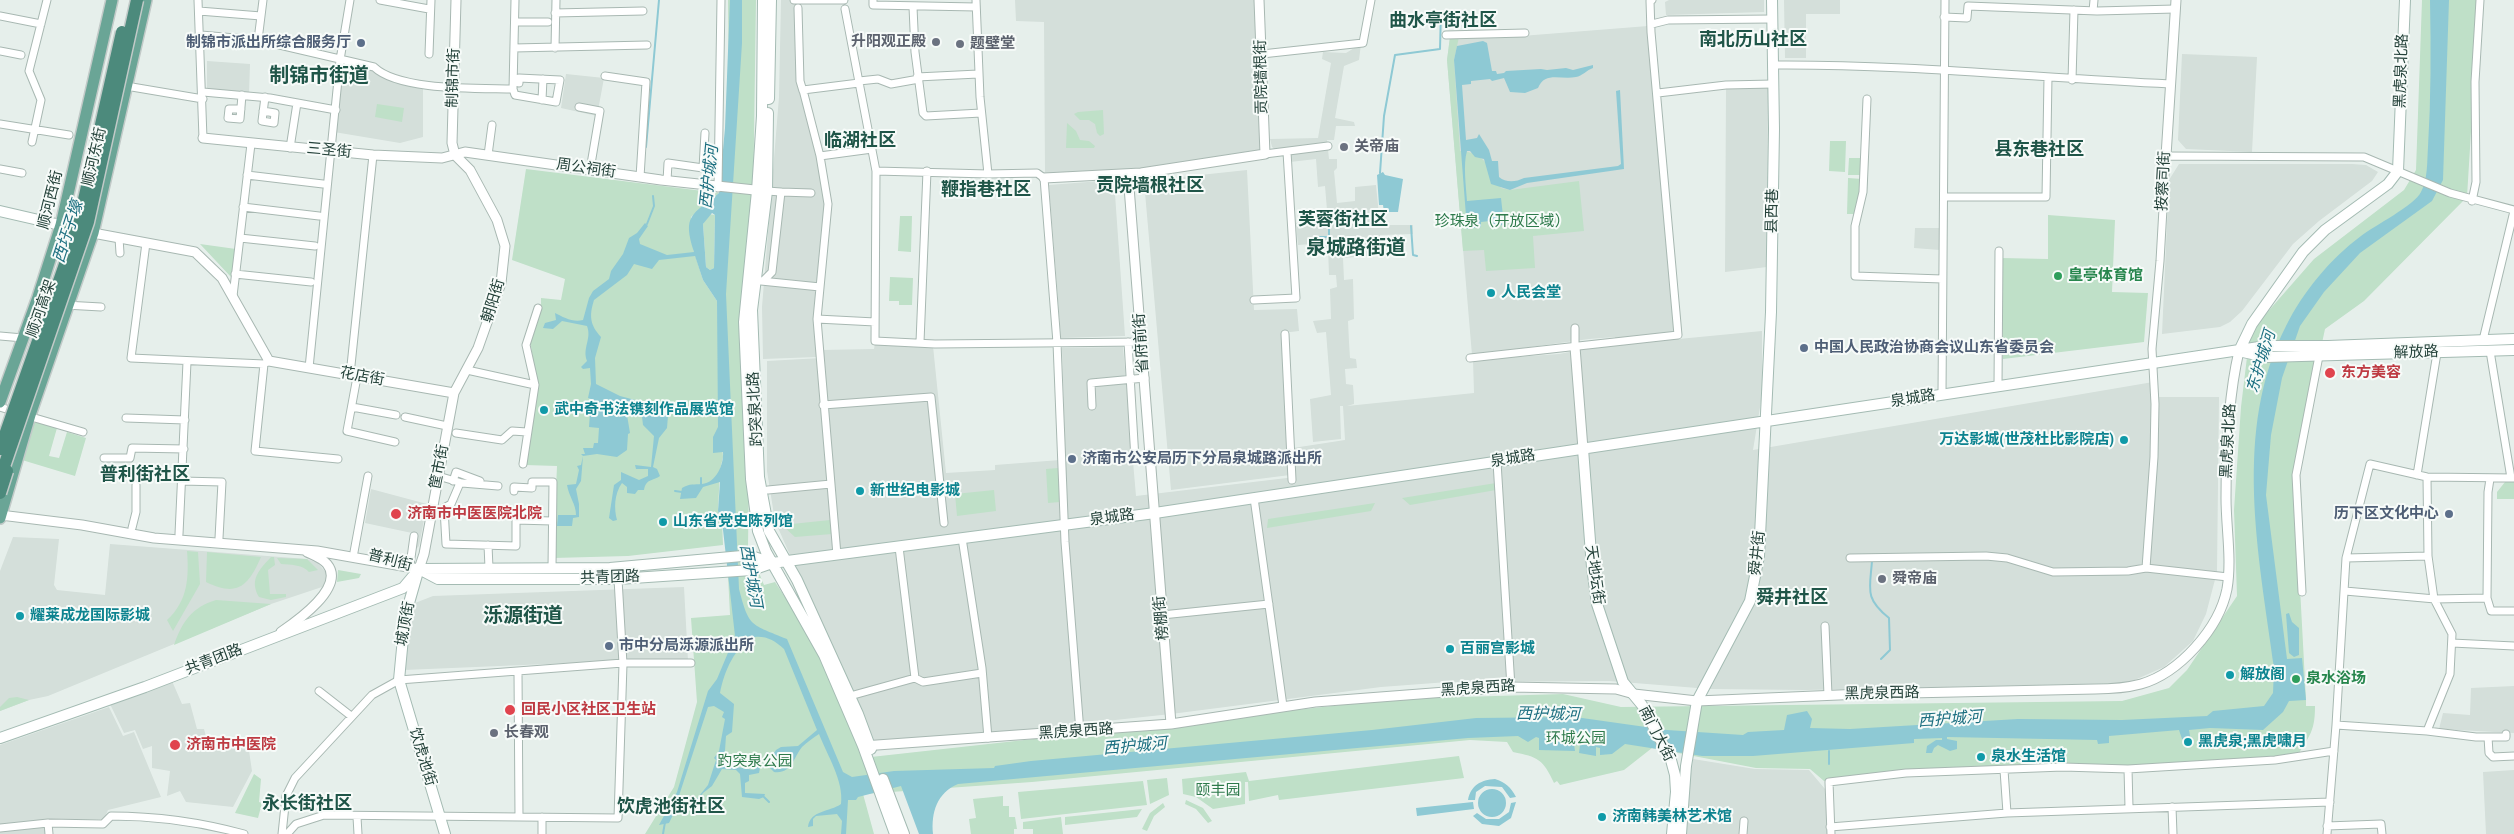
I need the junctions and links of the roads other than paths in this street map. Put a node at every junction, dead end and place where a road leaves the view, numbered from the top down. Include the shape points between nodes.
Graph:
1 (47, 0) edge
2 (112, 0) edge
3 (129, 0) edge
4 (137, 0) edge
5 (146, 0) edge
6 (198, 0) edge
7 (263, 0) edge
8 (350, 0) edge
9 (380, 0) edge
10 (430, 0) edge
11 (456, 0) edge
12 (514, 0) edge
13 (556, 0) edge
14 (721, 0) edge
15 (763, 0) edge
16 (771, 0) edge
17 (844, 0) edge
18 (873, 0) edge
19 (1259, 0) edge
20 (1370, 0) edge
21 (1652, 0) edge
22 (1772, 0) edge
23 (1945, 0) edge
24 (2028, 0) edge
25 (2094, 0) edge
26 (2405, 0) edge
27 (2480, 0) edge
28 (796, 2) edge
29 (976, 3) edge
30 (2175, 4) edge
31 (913, 7) junction
32 (2028, 8) junction
33 (429, 9) junction
34 (845, 9) dead end
35 (2074, 10) junction
36 (199, 11) junction
37 (643, 11) dead end
38 (2094, 11) junction
39 (555, 13) junction
40 (0, 16) edge
41 (260, 16) junction
42 (1944, 17) junction
43 (1772, 19) junction
44 (514, 22) junction
45 (548, 22) dead end
46 (41, 24) junction
47 (1652, 24) junction
48 (1524, 33) dead end
49 (1446, 34) dead end
50 (200, 35) junction
51 (258, 40) junction
52 (647, 45) dead end
53 (514, 48) junction
54 (555, 48) junction
55 (0, 51) edge
56 (20, 54) dead end
57 (429, 54) dead end
58 (1262, 54) junction
59 (340, 60) junction
60 (1774, 65) junction
61 (1944, 72) junction
62 (978, 74) junction
63 (605, 76) dead end
64 (918, 78) junction
65 (2048, 78) junction
66 (543, 79) junction
67 (2072, 80) junction
68 (859, 82) junction
69 (519, 83) dead end
70 (1774, 84) junction
71 (2170, 84) junction
72 (126, 86) junction
73 (453, 87) junction
74 (514, 89) junction
75 (803, 91) junction
76 (1658, 93) junction
77 (203, 96) junction
78 (242, 96) junction
79 (265, 97) junction
80 (1867, 99) dead end
81 (542, 100) junction
82 (297, 103) junction
83 (579, 107) dead end
84 (241, 109) dead end
85 (336, 110) junction
86 (263, 111) dead end
87 (981, 113) junction
88 (0, 124) edge
89 (492, 125) dead end
90 (34, 130) junction
91 (705, 133) dead end
92 (69, 135) dead end
93 (203, 138) joint
94 (32, 142) dead end
95 (251, 144) junction
96 (1328, 146) dead end
97 (290, 148) junction
98 (872, 149) junction
99 (332, 151) junction
100 (1287, 152) junction
101 (1265, 154) junction
102 (373, 155) junction
103 (455, 155) junction
104 (488, 155) junction
105 (820, 156) junction
106 (2166, 156) junction
107 (0, 169) edge
108 (590, 170) junction
109 (2398, 171) junction
110 (22, 172) dead end
111 (876, 172) junction
112 (927, 172) junction
113 (988, 174) junction
114 (1128, 174) junction
115 (247, 175) junction
116 (640, 177) junction
117 (1044, 178) junction
118 (667, 181) junction
119 (323, 184) dead end
120 (718, 188) junction
121 (759, 191) junction
122 (781, 192) junction
123 (811, 193) dead end
124 (1944, 198) junction
125 (2472, 201) junction
126 (243, 207) junction
127 (2514, 210) edge
128 (0, 211) edge
129 (318, 216) dead end
130 (61, 225) junction
131 (92, 229) junction
132 (120, 238) junction
133 (240, 238) junction
134 (146, 242) junction
135 (315, 246) dead end
136 (1999, 251) dead end
137 (120, 253) dead end
138 (235, 274) junction
139 (1942, 279) junction
140 (759, 281) junction
141 (311, 282) dead end
142 (820, 287) junction
143 (233, 296) junction
144 (38, 297) junction
145 (1254, 300) dead end
146 (68, 306) junction
147 (101, 308) dead end
148 (538, 308) dead end
149 (817, 319) junction
150 (875, 322) junction
151 (1575, 328) dead end
152 (1285, 334) dead end
153 (0, 336) edge
154 (23, 338) junction
155 (2514, 339) edge
156 (2483, 340) junction
157 (920, 342) junction
158 (1128, 342) junction
159 (1142, 342) junction
160 (1057, 343) junction
161 (1575, 347) junction
162 (2490, 350) junction
163 (2514, 350) edge
164 (2239, 351) junction
165 (2437, 352) junction
166 (2319, 356) junction
167 (1470, 358) dead end
168 (187, 362) junction
169 (2151, 362) junction
170 (267, 363) junction
171 (309, 368) junction
172 (467, 370) junction
173 (354, 376) junction
174 (1145, 378) junction
175 (1130, 379) junction
176 (535, 385) junction
177 (1998, 386) junction
178 (454, 393) junction
179 (1942, 394) junction
180 (0, 402) edge
181 (823, 404) junction
182 (1092, 406) dead end
183 (0, 407) edge
184 (352, 407) junction
185 (21, 413) junction
186 (396, 415) dead end
187 (405, 417) dead end
188 (126, 418) dead end
189 (185, 420) junction
190 (1766, 421) junction
191 (447, 426) junction
192 (83, 432) dead end
193 (527, 432) junction
194 (456, 433) dead end
195 (395, 442) dead end
196 (0, 449) edge
197 (184, 449) junction
198 (1583, 449) junction
199 (104, 458) dead end
200 (338, 459) dead end
201 (1135, 459) dead end
202 (1497, 462) junction
203 (523, 464) dead end
204 (2417, 475) junction
205 (368, 476) dead end
206 (438, 476) junction
207 (2427, 477) junction
208 (0, 478) edge
209 (2490, 478) junction
210 (2512, 478) edge
211 (1292, 480) dead end
212 (182, 481) junction
213 (480, 481) dead end
214 (456, 482) junction
215 (136, 484) dead end
216 (831, 484) junction
217 (498, 486) dead end
218 (768, 490) dead end
219 (514, 491) dead end
220 (0, 493) edge
221 (1254, 498) junction
222 (1155, 513) junction
223 (0, 516) edge
224 (552, 521) junction
225 (944, 522) dead end
226 (1064, 525) junction
227 (132, 528) junction
228 (179, 534) junction
229 (414, 536) dead end
230 (219, 538) junction
231 (962, 538) junction
232 (488, 545) junction
233 (899, 547) junction
234 (287, 548) junction
235 (354, 552) junction
236 (837, 555) junction
237 (2428, 556) junction
238 (1850, 558) dead end
239 (2346, 558) junction
240 (786, 562) junction
241 (772, 563) junction
242 (414, 567) junction
243 (489, 568) junction
244 (552, 568) junction
245 (2146, 568) junction
246 (2228, 577) junction
247 (618, 580) junction
248 (2345, 591) junction
249 (2302, 592) dead end
250 (2487, 598) junction
251 (2434, 599) junction
252 (1269, 604) junction
253 (2514, 611) edge
254 (1162, 615) junction
255 (1825, 626) dead end
256 (274, 637) junction
257 (2452, 643) junction
258 (2514, 646) edge
259 (623, 663) junction
260 (691, 663) dead end
261 (518, 672) junction
262 (982, 673) junction
263 (915, 678) junction
264 (399, 680) junction
265 (1511, 686) junction
266 (2095, 689) joint
267 (319, 691) dead end
268 (1634, 694) junction
269 (1828, 695) junction
270 (850, 696) junction
271 (1697, 700) junction
272 (1283, 706) junction
273 (351, 716) junction
274 (1171, 724) junction
275 (2336, 725) junction
276 (2427, 730) junction
277 (1080, 732) junction
278 (2506, 734) dead end
279 (2488, 737) junction
280 (0, 738) edge
281 (988, 738) junction
282 (869, 750) junction
283 (2334, 751) junction
284 (2514, 756) edge
285 (2128, 769) junction
286 (2004, 770) junction
287 (885, 794) junction
288 (2330, 802) junction
289 (2129, 807) junction
290 (2172, 807) junction
291 (2008, 813) junction
292 (357, 816) junction
293 (519, 817) junction
294 (542, 817) junction
295 (440, 818) junction
296 (1744, 821) dead end
297 (48, 823) junction
298 (2327, 826) junction
299 (0, 828) edge
300 (1830, 830) edge
301 (50, 834) edge
302 (244, 834) edge
303 (282, 834) edge
304 (287, 834) edge
305 (358, 834) edge
306 (445, 834) edge
307 (542, 834) edge
308 (895, 834) edge
309 (904, 834) edge
310 (1672, 834) edge
311 (1681, 834) edge
312 (1743, 834) edge
313 (2173, 834) edge
314 (2327, 834) edge
315 (2382, 834) edge

1 - 46 street
2 - 130 main road, 顺河西街
3 - 196 highway, 顺河高架, bridge via 70,250
4 - 185 highway, 顺河高架, bridge via 88,222
5 - 72 main road, 顺河东街
6 - 36 street
7 - 41 street
8 - 59 street
9 - 33 street
10 - 33 street
11 - 73 street, 制锦市街
12 - 44 street
13 - 39 street
14 - 120 street
15 - 121 main road, 趵突泉北路
16 - 121 main road, 趵突泉北路
17 - 28 street
18 - 31 street via 873,5
19 - 58 street, 贡院墙根街
20 - 58 street via 1363,43
21 - 47 street
22 - 43 main road, 县西巷
23 - 42 street
24 - 32 street
25 - 38 street
26 - 109 main road, 黑虎泉北路
27 - 125 street via 2475,82 2476,182
28 - 75 street
29 - 31 street
29 - 62 street
30 - 38 street
30 - 71 street, 按察司街
31 - 64 street
32 - 35 street
32 - 42 street via 1968,6 1967,18
33 - 57 street
34 - 68 street
35 - 38 street
35 - 67 street
36 - 41 street
36 - 50 street
37 - 39 street
39 - 54 street
40 - 46 street
41 - 51 street
42 - 61 street
43 - 47 street via 1668,20
43 - 60 main road, 县西巷
44 - 45 street
44 - 53 street
46 - 90 street via 29,71 41,100
47 - 76 street
48 - 49 street
50 - 51 street
50 - 77 street
51 - 59 street
52 - 54 street
53 - 54 street
53 - 74 street
55 - 56 street
58 - 101 street, 贡院墙根街
59 - 73 street via 374,67 382,74 407,80
59 - 85 street
60 - 61 street
60 - 70 main road, 县西巷
61 - 65 street
61 - 124 street
62 - 64 street
62 - 87 street
63 - 116 street via 646,82
64 - 68 street via 891,84 878,79
64 - 87 street via 926,116
65 - 67 street
65 - 124 street via 2046,197
66 - 69 street via 519,78
66 - 81 street
66 - 81 street via 560,80 556,102
67 - 71 street
68 - 75 street
68 - 98 street
70 - 76 street via 1726,85
70 - 190 main road, 县西巷
71 - 106 street, 按察司街
72 - 77 street
72 - 131 main road, 顺河东街
73 - 74 street
73 - 103 street, 制锦市街 via 452,143
74 - 81 street via 516,95
75 - 105 street
76 - 161 street via 1678,335
77 - 78 street
77 - 93 street
78 - 79 street
78 - 84 street
79 - 82 street
79 - 86 street
80 - 139 street via 1863,192 1855,226 1855,276
82 - 85 street
82 - 97 street
83 - 108 street via 600,111
85 - 99 street
87 - 113 street
88 - 90 street
89 - 104 street
90 - 92 street
90 - 94 street
91 - 118 street via 703,168 668,163
93 - 95 street, 三圣街
95 - 97 street, 三圣街
95 - 115 street
96 - 100 street
97 - 99 street, 三圣街
98 - 105 street
98 - 111 street
99 - 102 street, 三圣街
99 - 171 street
100 - 101 street
100 - 145 street via 1296,298
101 - 114 street
102 - 103 street, 三圣街 via 442,158
102 - 173 street
103 - 104 street, 周公祠街 via 465,152
103 - 172 street, 朝阳街 via 474,179 496,220 505,246 501,283
104 - 108 street, 周公祠街
105 - 142 street via 828,204
106 - 109 street via 2364,157
106 - 169 street, 按察司街
107 - 110 street
108 - 116 street, 周公祠街
109 - 125 street
109 - 164 main road, 黑虎泉北路 via 2388,184 2325,230 2303,252 2252,324
111 - 112 street
111 - 150 street
112 - 113 street
112 - 157 street
113 - 117 street via 1037,173
114 - 117 street
114 - 159 street, 省府前街
115 - 119 street
115 - 126 street
116 - 118 street, 周公祠街
117 - 160 street
118 - 120 street, 周公祠街
120 - 121 street, 周公祠街
121 - 122 street
121 - 140 main road, 趵突泉北路
121 - 241 main road, 趵突泉北路 via 744,322 751,479 758,531
122 - 123 street
122 - 140 street via 772,272
124 - 139 street
125 - 127 street
126 - 129 street
126 - 133 street
127 - 156 street
128 - 130 main road
130 - 131 main road
130 - 144 main road, 顺河西街
131 - 132 street
131 - 146 main road, 顺河东街
132 - 134 street
132 - 137 street
133 - 135 street
133 - 138 street
134 - 143 street via 195,252 222,278
134 - 168 street via 131,358
136 - 177 street
138 - 141 street
138 - 143 street
139 - 179 street
140 - 142 street
140 - 240 main road, 趵突泉北路 via 752,310 759,477 768,531
142 - 149 street
143 - 170 street
144 - 146 street
144 - 154 main road, 顺河西街
146 - 147 street
146 - 185 main road, 顺河东街
148 - 176 street via 526,345
149 - 150 street
149 - 181 street
150 - 157 street via 875,341
151 - 161 street
152 - 211 street
153 - 154 street
154 - 180 main road, 顺河西街
155 - 156 main road, 解放路
156 - 164 main road, 解放路 via 2266,346
157 - 160 street
158 - 159 street
158 - 160 street
158 - 175 street
159 - 174 street, 省府前街
160 - 226 street
161 - 167 street
161 - 198 street
162 - 163 main road, 解放路
162 - 165 main road, 解放路
162 - 210 street
164 - 166 main road, 解放路 via 2266,357
164 - 169 main road, 泉城路
164 - 246 street, 黑虎泉北路 via 2227,439
165 - 166 main road, 解放路
165 - 204 street
166 - 249 street via 2296,475
168 - 170 street
168 - 189 street
169 - 177 main road, 泉城路
169 - 245 street, 按察司街 via 2155,404 2154,457
170 - 171 street, 花店街
170 - 200 street via 255,451
171 - 173 street, 花店街
172 - 176 street
172 - 178 street, 朝阳街
173 - 178 street, 花店街
173 - 184 street
174 - 175 street
174 - 222 street, 省府前街
175 - 182 street via 1091,382
175 - 201 street
176 - 193 street
177 - 179 main road, 泉城路
178 - 191 street, 筐市街
179 - 190 main road, 泉城路
181 - 216 street
181 - 225 street via 931,397
183 - 185 street
184 - 186 street
184 - 195 street via 347,431
185 - 192 street
185 - 208 highway, 顺河高架, bridge
185 - 220 highway, bridge
185 - 223 main road, 顺河东街
187 - 191 street
188 - 189 street
189 - 197 street
190 - 198 main road, 泉城路
190 - 271 main road, 舜井街 via 1759,556 1750,601
191 - 206 street, 筐市街
193 - 194 street via 512,431 502,440
193 - 203 street
197 - 199 street via 132,448 130,458
197 - 212 street
198 - 202 main road, 泉城路
198 - 268 main road, 天地坛街 via 1597,604 1623,682
202 - 221 main road, 泉城路
202 - 265 street
204 - 207 street
204 - 239 street via 2370,464
205 - 235 street
206 - 214 street
206 - 242 street, 筐市街 via 424,554
207 - 209 street
207 - 237 street
209 - 210 street
209 - 250 street
212 - 228 street
212 - 230 street via 222,482
213 - 214 street via 456,472
214 - 217 street
214 - 232 street via 451,504 444,508 446,544
215 - 227 street via 136,512
216 - 218 street
216 - 236 street
219 - 224 street via 514,487 532,488 532,482 553,482
221 - 222 main road, 泉城路
221 - 252 street
222 - 226 main road, 泉城路
222 - 254 street, 榜棚街
223 - 227 street, 普利街 via 15,513 90,520
223 - 234 street, 普利街 via 98,527 154,538
224 - 232 street via 516,520 516,546
224 - 244 street
226 - 231 main road, 泉城路
226 - 277 street
227 - 228 street, 普利街
228 - 230 street, 普利街
229 - 242 street
230 - 235 street, 普利街 via 328,546
231 - 233 main road, 泉城路
231 - 262 street
232 - 243 street
233 - 236 main road, 泉城路
233 - 263 street
234 - 242 street, 普利街
234 - 256 street via 307,552 327,564 331,572 330,581 328,589 310,610
235 - 242 street, 普利街
236 - 240 main road, 泉城路
237 - 239 street
237 - 251 street
238 - 245 street via 1986,556 2007,558 2053,572
239 - 248 street
240 - 241 main road, 共青团路
240 - 270 main road, 趵突泉北路
241 - 244 main road, 共青团路 via 742,556 619,568
241 - 247 main road, 共青团路 via 748,570
241 - 282 main road, 趵突泉北路 via 824,655
242 - 243 main road, 共青团路
242 - 247 main road, 共青团路 via 438,579
242 - 256 main road, 共青团路 via 402,588
242 - 264 main road, 城顶街 via 399,661
243 - 244 main road, 共青团路
245 - 246 street
246 - 266 street, 黑虎泉北路 via 2221,607 2212,623 2176,664 2141,684
247 - 259 street
248 - 251 street
248 - 275 street
250 - 251 street
250 - 253 street via 2490,611
251 - 257 street via 2452,634
252 - 254 street
252 - 272 street
254 - 274 street, 榜棚街
255 - 269 street
256 - 280 main road, 共青团路
257 - 258 street
257 - 276 street via 2450,674
259 - 260 street
259 - 261 street
259 - 294 street via 618,818
261 - 264 street
261 - 293 street
262 - 263 street via 923,682
262 - 281 street
263 - 270 street
264 - 273 street via 372,696
264 - 295 main road, 饮虎池街
265 - 268 street, 黑虎泉西路 via 1616,689
265 - 272 street, 黑虎泉西路
266 - 269 street, 黑虎泉西路
267 - 273 street
268 - 271 street, 黑虎泉西路
268 - 310 main road, 南门大街 via 1671,760 1676,792
269 - 271 street, 黑虎泉西路
270 - 282 main road, 趵突泉北路
271 - 311 main road, 南门大街 via 1686,766
272 - 274 street, 黑虎泉西路
273 - 303 street via 295,778 286,796
274 - 277 street, 黑虎泉西路
275 - 276 street
275 - 283 street
276 - 279 street
277 - 281 street, 黑虎泉西路
278 - 279 street via 2506,737
279 - 284 street via 2489,753 2493,757
281 - 282 street, 黑虎泉西路
282 - 287 main road
283 - 285 street via 2275,760
283 - 288 street
285 - 286 street via 2063,767
285 - 289 street
286 - 291 street
286 - 300 street via 1906,773 1829,782
287 - 308 main road
287 - 309 main road
288 - 290 street
288 - 298 street
289 - 290 street
289 - 291 street
290 - 313 street
291 - 300 street
292 - 295 street
292 - 304 street via 309,818 296,824
292 - 305 street
293 - 294 street
293 - 295 street
294 - 307 street
295 - 306 main road, 饮虎池街
296 - 312 street
297 - 299 street
297 - 301 street
297 - 302 street via 104,824 111,816 143,816 176,819
298 - 314 street
298 - 315 street via 2381,824

